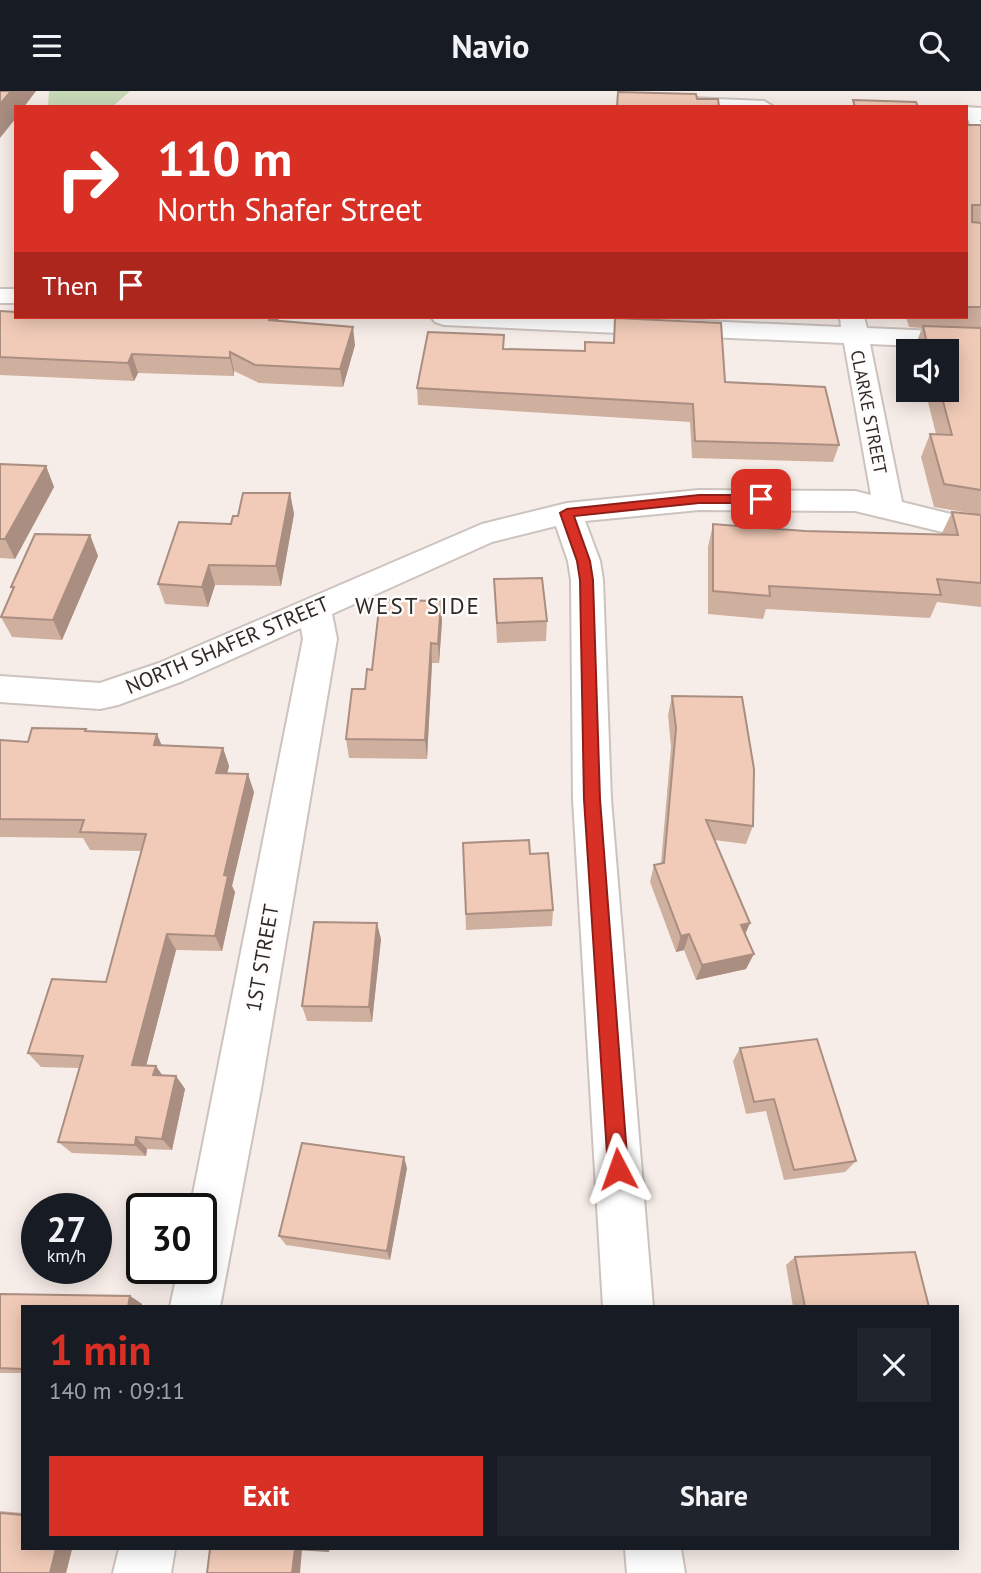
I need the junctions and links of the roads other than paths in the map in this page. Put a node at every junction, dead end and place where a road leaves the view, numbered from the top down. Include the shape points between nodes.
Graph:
1 (973, 114) edge
2 (981, 135) edge
3 (546, 319) edge
4 (853, 325) edge
5 (981, 341) edge
6 (888, 508) junction
7 (567, 513) junction
8 (981, 527) edge
9 (314, 607) junction
10 (0, 689) edge
11 (195, 1305) edge
12 (628, 1305) edge
13 (147, 1550) edge
14 (653, 1550) edge
15 (142, 1573) edge
16 (656, 1573) edge

1 - 2 lane
3 - 4 street
4 - 5 street
4 - 6 street, CLARKE STREET
6 - 7 street, NORTH SHAFER STREET via 855,501 699,499
6 - 8 street, NORTH SHAFER STREET
7 - 9 street, NORTH SHAFER STREET via 482,534
7 - 12 street via 587,580 592,799
9 - 10 street, NORTH SHAFER STREET via 118,692 100,696
9 - 11 street, 1ST STREET via 320,639
13 - 15 street
14 - 16 street

